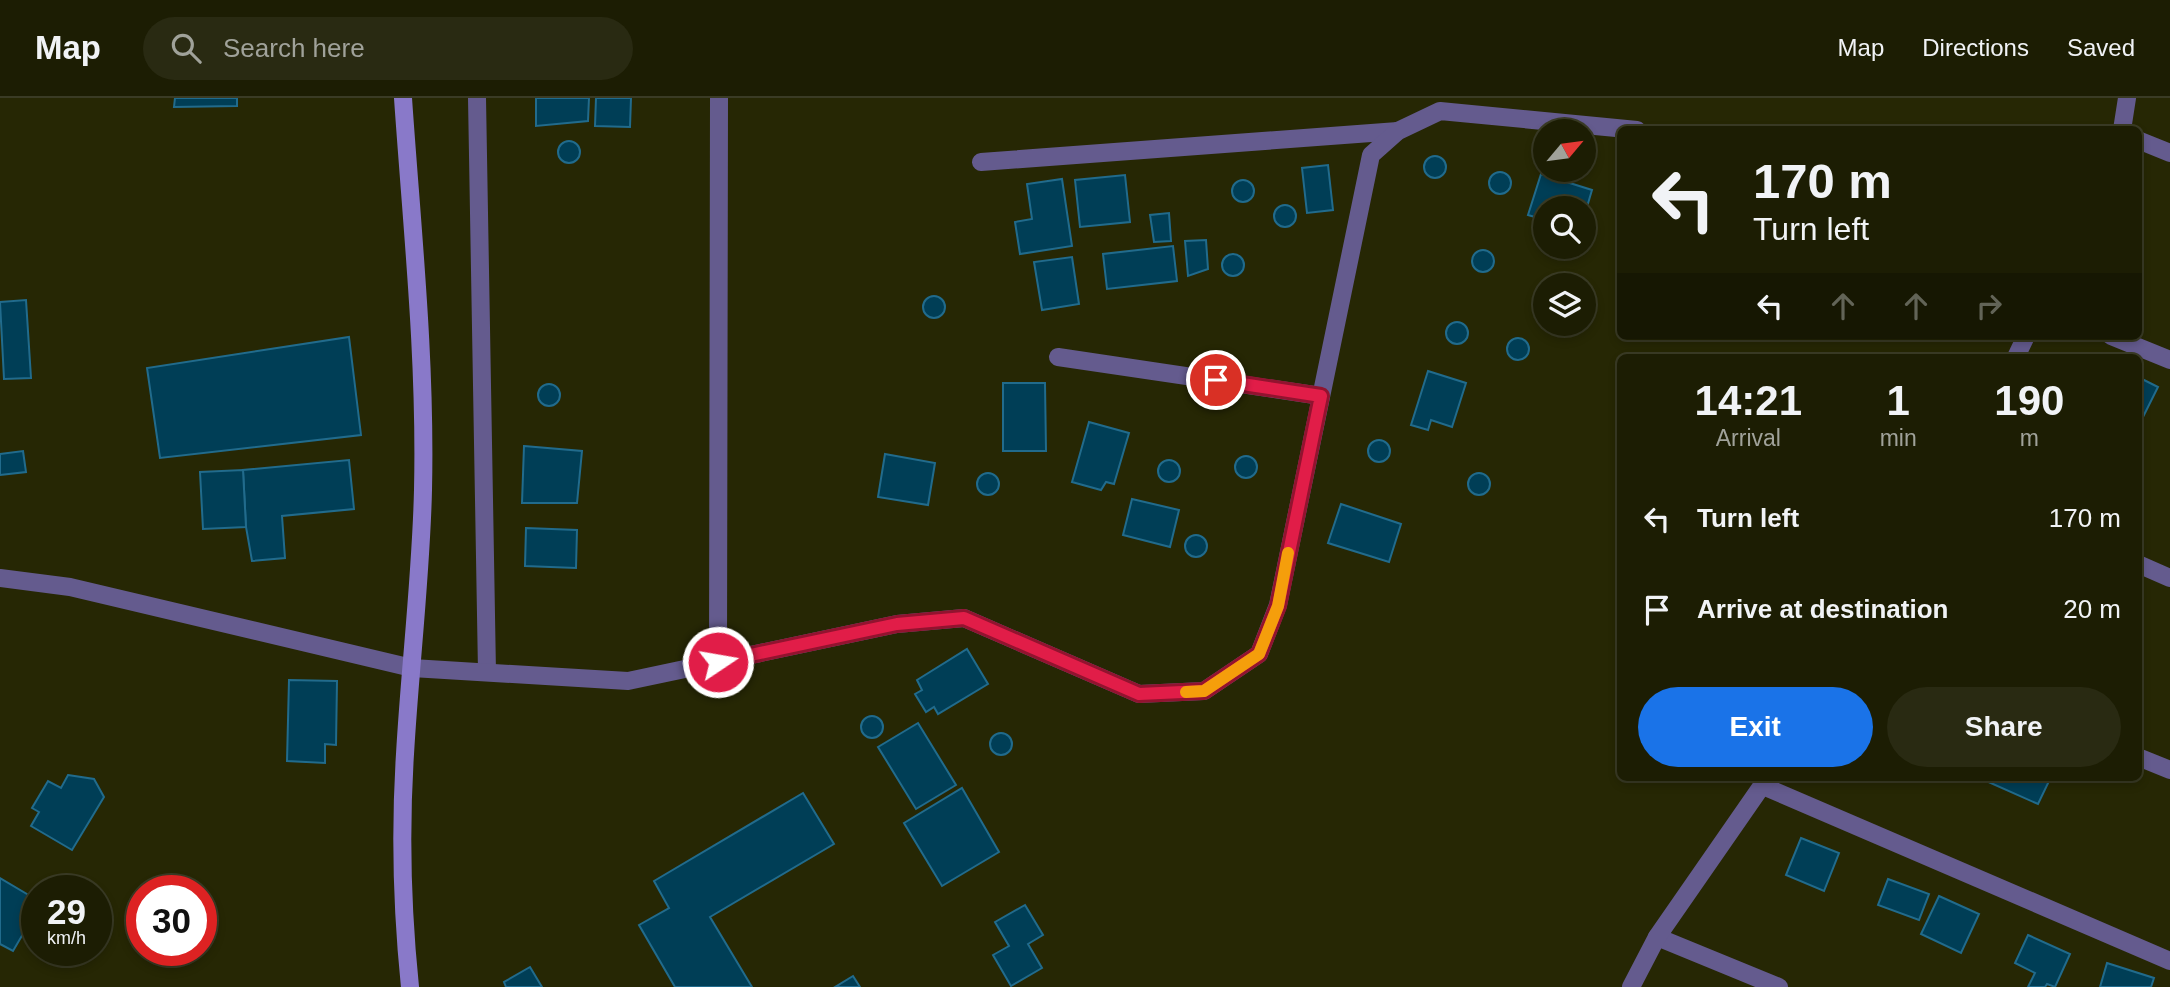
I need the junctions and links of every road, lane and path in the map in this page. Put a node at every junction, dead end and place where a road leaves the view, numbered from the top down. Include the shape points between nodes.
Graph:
1 (403, 98) edge
2 (477, 98) edge
3 (719, 98) edge
4 (2127, 98) edge
5 (2123, 126) edge
6 (1617, 128) edge
7 (1398, 131) junction
8 (2142, 142) edge
9 (2170, 152) edge
10 (981, 162) dead end
11 (2121, 340) edge
12 (1058, 358) dead end
13 (2170, 360) edge
14 (1321, 396) junction
15 (2142, 566) edge
16 (0, 578) edge
17 (2170, 578) edge
18 (718, 662) junction
19 (412, 668) junction
20 (487, 672) junction
21 (2142, 759) edge
22 (2170, 770) edge
23 (1766, 782) edge
24 (1657, 937) junction
25 (2170, 961) edge
26 (410, 987) edge
27 (1631, 987) edge
28 (1779, 987) edge

1 - 19 street via 421,315 424,431
2 - 20 street
3 - 18 street
4 - 5 street
6 - 7 street via 1440,111
7 - 10 street
7 - 14 street via 1371,155
8 - 9 street
11 - 13 street
12 - 14 street
14 - 18 street via 1278,606 1259,654 1204,691 1139,694 964,618 897,624
15 - 17 street
16 - 19 street via 70,587
18 - 20 street via 628,681
19 - 20 street
19 - 26 street via 402,854
21 - 22 street
23 - 24 street
23 - 25 street
24 - 27 street
24 - 28 street

